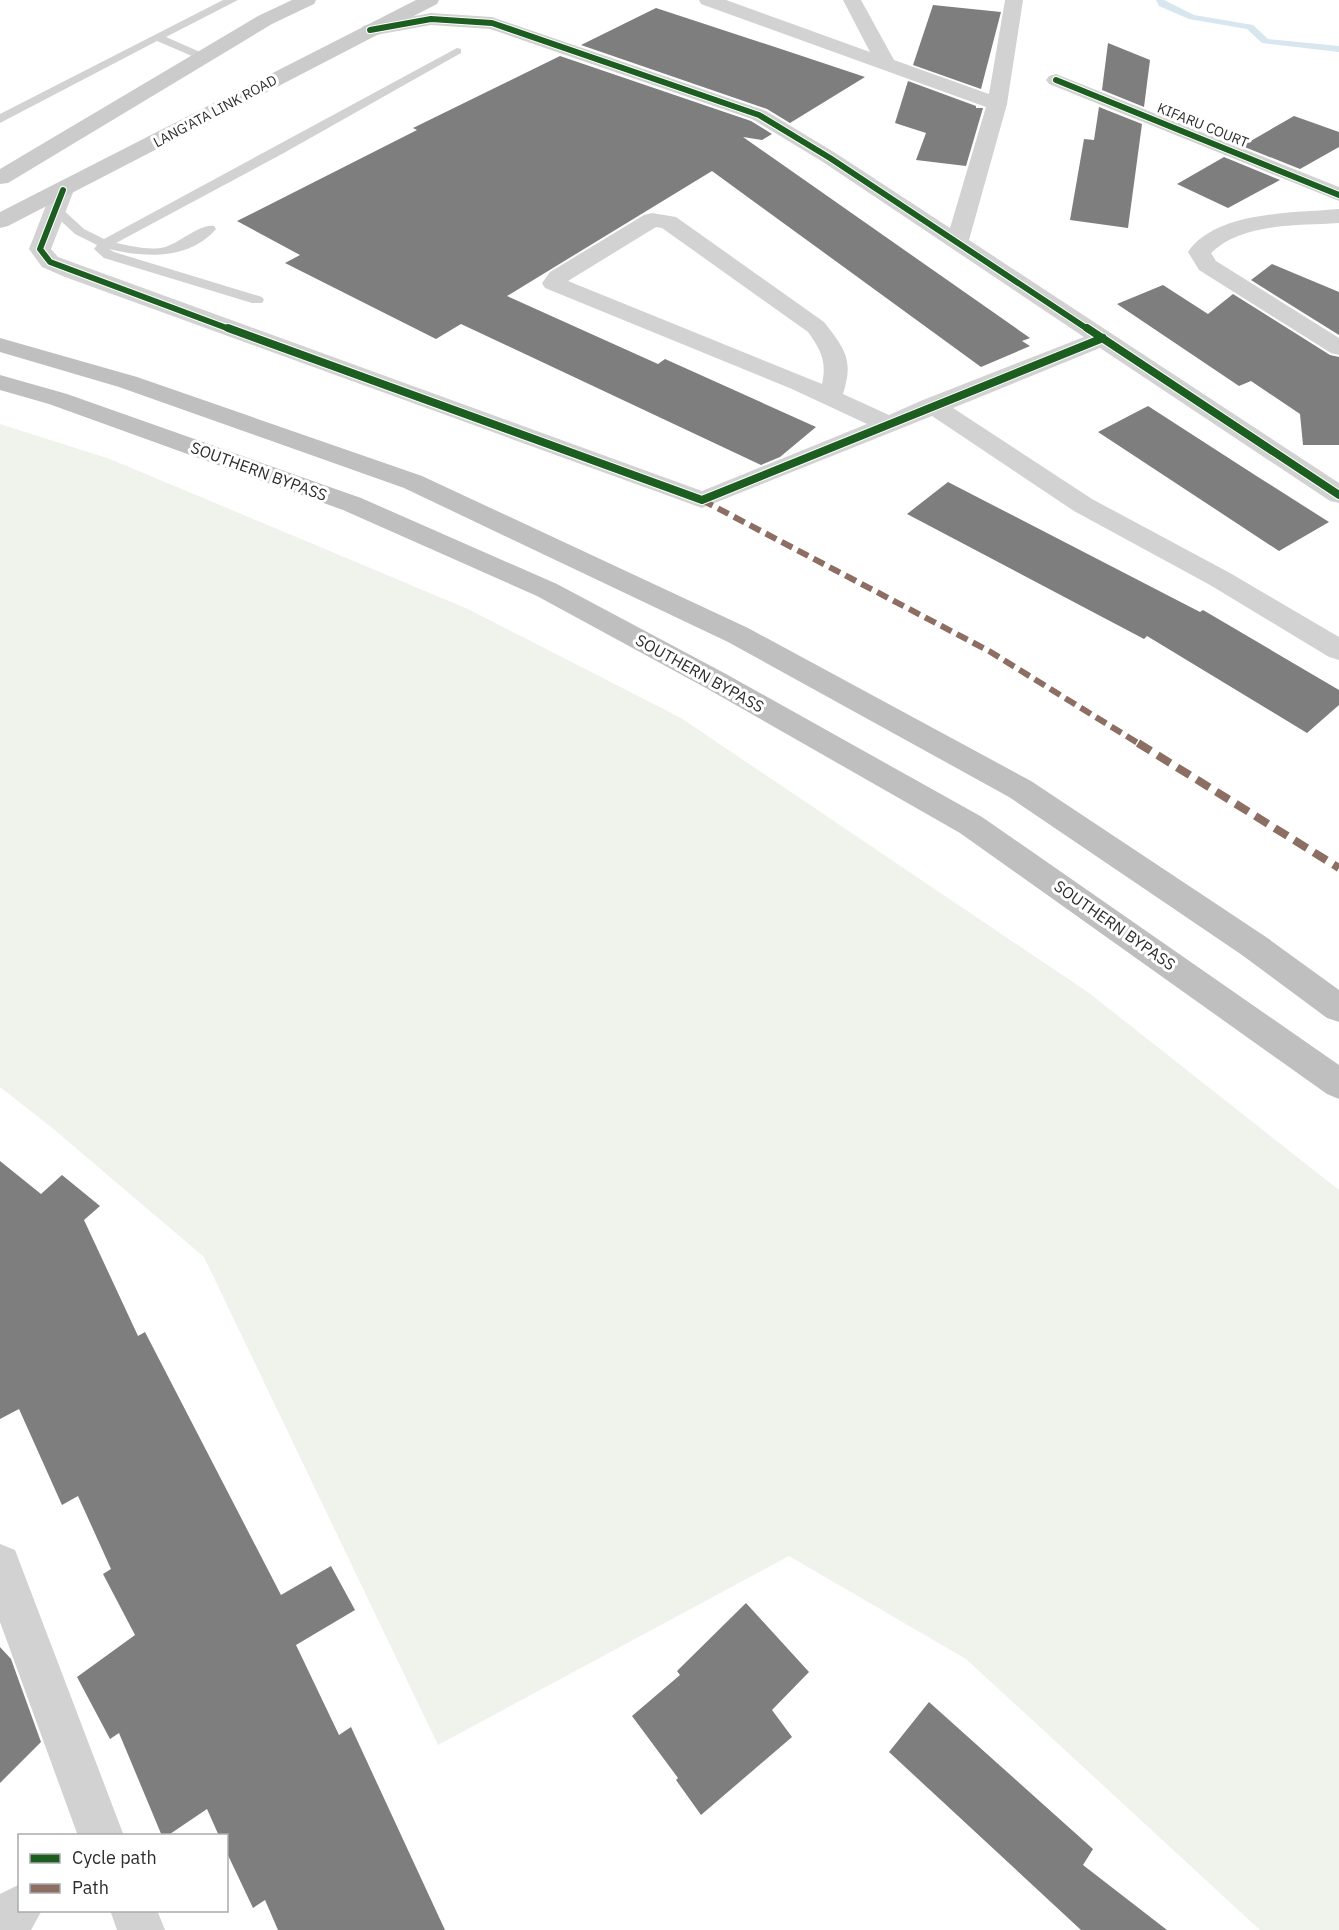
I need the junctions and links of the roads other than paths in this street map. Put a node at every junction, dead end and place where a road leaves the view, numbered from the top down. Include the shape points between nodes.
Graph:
1 (232, 0) edge
2 (307, 0) edge
3 (430, 0) edge
4 (708, 0) edge
5 (852, 0) edge
6 (1014, 0) edge
7 (370, 30) junction
8 (157, 37) junction
9 (457, 51) dead end
10 (202, 57) junction
11 (886, 64) junction
12 (1056, 80) dead end
13 (997, 104) junction
14 (0, 119) edge
15 (0, 178) edge
16 (1339, 195) edge
17 (59, 200) junction
18 (1339, 216) edge
19 (0, 221) edge
20 (210, 229) dead end
21 (957, 242) junction
22 (104, 244) junction
23 (257, 300) dead end
24 (1103, 338) junction
25 (0, 345) edge
26 (1339, 348) edge
27 (0, 382) edge
28 (830, 397) junction
29 (932, 405) junction
30 (887, 424) junction
31 (1339, 495) edge
32 (1339, 650) edge
33 (1339, 1008) edge
34 (1339, 1084) edge
35 (0, 1565) edge
36 (92, 1830) edge
37 (18, 1909) edge
38 (133, 1912) edge
39 (0, 1930) edge
40 (141, 1930) edge

1 - 8 lane
2 - 10 main road
3 - 7 main road, LANG'ATA LINK ROAD
4 - 11 street
5 - 11 street
6 - 13 street
7 - 17 main road, LANG'ATA LINK ROAD
7 - 21 street via 431,19 492,22 759,115
8 - 10 lane
8 - 14 lane
9 - 22 lane
10 - 15 main road
11 - 13 street
12 - 16 street, KIFARU COURT
13 - 21 street
17 - 19 main road, LANG'ATA LINK ROAD
17 - 22 lane via 82,234
17 - 30 street via 40,249 50,262 702,500
18 - 26 street via 1225,232 1206,242 1199,252 1207,265
20 - 22 lane via 162,252
21 - 24 street
22 - 23 lane via 101,249 109,255
24 - 29 street
24 - 31 street
25 - 33 highway via 128,382 413,482 738,635 1020,789 1254,946
27 - 34 highway, SOUTHERN BYPASS via 352,504 547,590 971,825
28 - 28 street via 790,380 553,283 652,220 668,222 816,327 834,349 838,372
28 - 30 street
29 - 30 street
29 - 32 street via 1083,505 1220,579
35 - 36 street
37 - 39 street
38 - 40 street

